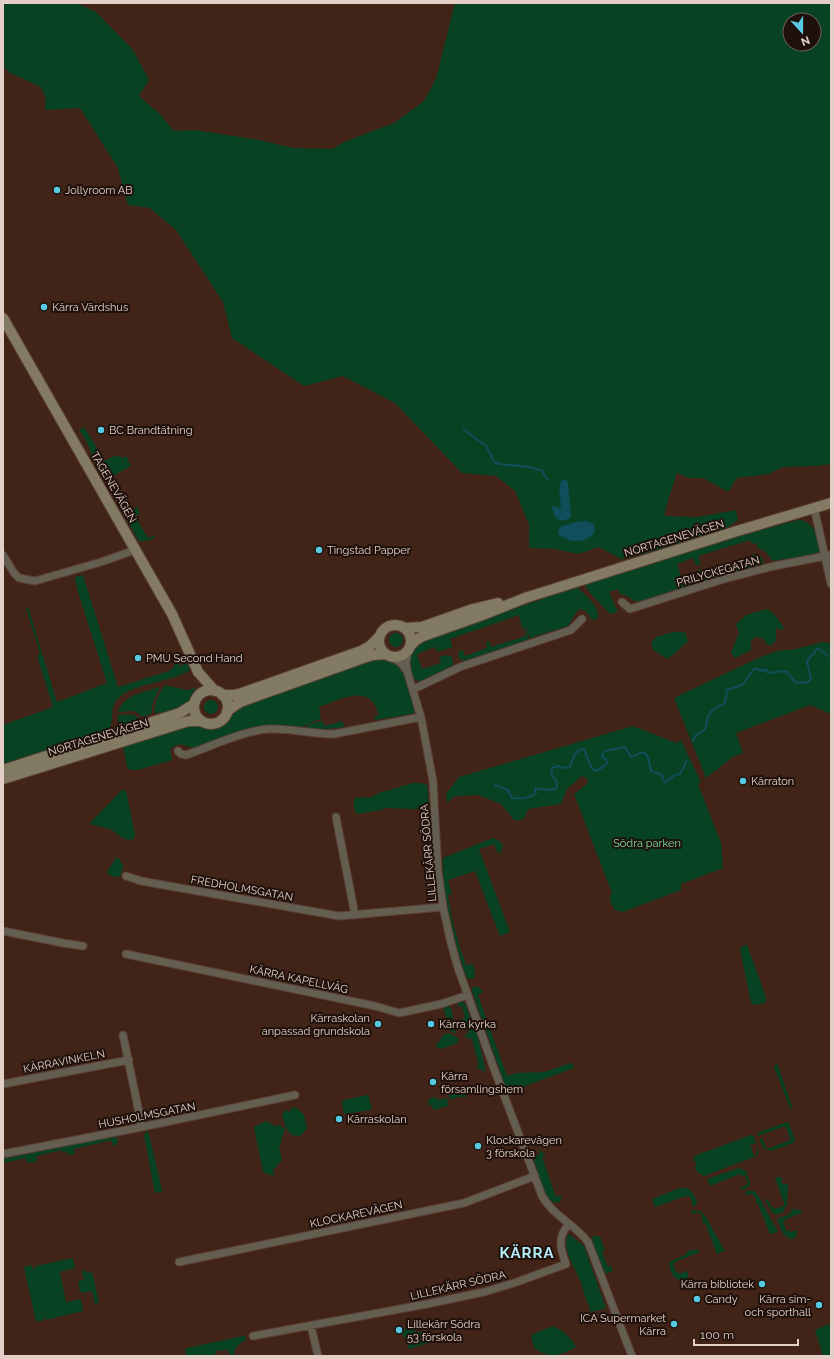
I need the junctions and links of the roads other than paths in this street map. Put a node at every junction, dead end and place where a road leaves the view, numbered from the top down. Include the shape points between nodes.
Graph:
1 (3, 318) edge
2 (831, 503) edge
3 (814, 507) junction
4 (135, 550) junction
5 (3, 555) edge
6 (828, 556) edge
7 (831, 584) edge
8 (525, 598) junction
9 (622, 602) dead end
10 (582, 618) dead end
11 (405, 628) junction
12 (379, 637) junction
13 (410, 648) junction
14 (389, 655) junction
15 (407, 671) junction
16 (198, 672) junction
17 (414, 689) junction
18 (218, 693) junction
19 (196, 700) junction
20 (227, 711) junction
21 (422, 717) junction
22 (201, 721) junction
23 (178, 751) dead end
24 (3, 770) edge
25 (3, 779) edge
26 (336, 817) dead end
27 (126, 876) dead end
28 (443, 907) junction
29 (355, 915) junction
30 (3, 931) edge
31 (82, 946) dead end
32 (126, 954) dead end
33 (468, 995) junction
34 (123, 1035) dead end
35 (129, 1060) junction
36 (3, 1084) edge
37 (295, 1095) dead end
38 (142, 1127) junction
39 (3, 1154) edge
40 (535, 1176) junction
41 (569, 1224) junction
42 (179, 1262) dead end
43 (311, 1326) junction
44 (253, 1336) dead end
45 (318, 1356) edge
46 (632, 1356) edge

1 - 4 street, TAGENEVÄGEN
2 - 3 street, NORTAGENEVÄGEN
3 - 6 street
3 - 8 street, NORTAGENEVÄGEN
4 - 5 street via 35,581 19,578
4 - 16 street, TAGENEVÄGEN via 172,614
6 - 7 street
6 - 9 street, PRILYCKEGATAN via 724,579 630,609
8 - 11 street, NORTAGENEVÄGEN via 473,609 422,627
8 - 13 street, NORTAGENEVÄGEN via 424,636 416,640
10 - 17 street via 570,630 460,666
11 - 12 street, NORTAGENEVÄGEN via 390,625
11 - 13 street via 411,635
12 - 14 street via 380,647
12 - 18 street, NORTAGENEVÄGEN via 361,651 242,693
13 - 14 street, NORTAGENEVÄGEN via 401,656
13 - 15 street, LILLEKÄRR SÖDRA via 406,662
14 - 15 street, LILLEKÄRR SÖDRA
14 - 20 street, NORTAGENEVÄGEN via 366,657 248,699
15 - 17 street, LILLEKÄRR SÖDRA
16 - 18 street, TAGENEVÄGEN
16 - 19 street, TAGENEVÄGEN
17 - 21 street, LILLEKÄRR SÖDRA
18 - 19 street, NORTAGENEVÄGEN via 205,691
18 - 20 street via 227,702
19 - 22 street via 195,713
19 - 24 street, NORTAGENEVÄGEN via 180,713
20 - 22 street, NORTAGENEVÄGEN via 217,723
21 - 23 street via 334,734 280,729 258,730 186,755
21 - 28 street, LILLEKÄRR SÖDRA via 433,781 438,872
22 - 25 street, NORTAGENEVÄGEN via 182,723
26 - 29 street
27 - 29 street, FREDHOLMSGATAN via 141,881 339,916
28 - 29 street, FREDHOLMSGATAN
28 - 33 street, LILLEKÄRR SÖDRA via 451,943
30 - 31 street
32 - 33 street, KÄRRA KAPELLVÄG via 399,1013
33 - 40 street, LILLEKÄRR SÖDRA
34 - 35 street
35 - 36 street, KÄRRAVINKELN
35 - 38 street
37 - 38 street, HUSHOLMSGATAN
38 - 39 street, HUSHOLMSGATAN
40 - 41 street, LILLEKÄRR SÖDRA via 546,1202
40 - 42 street, KLOCKAREVÄGEN via 464,1203
41 - 43 street, LILLEKÄRR SÖDRA via 561,1235 560,1243 566,1264 494,1290
41 - 46 street, LILLEKÄRR SÖDRA via 588,1242
43 - 44 street, LILLEKÄRR SÖDRA
43 - 45 street

